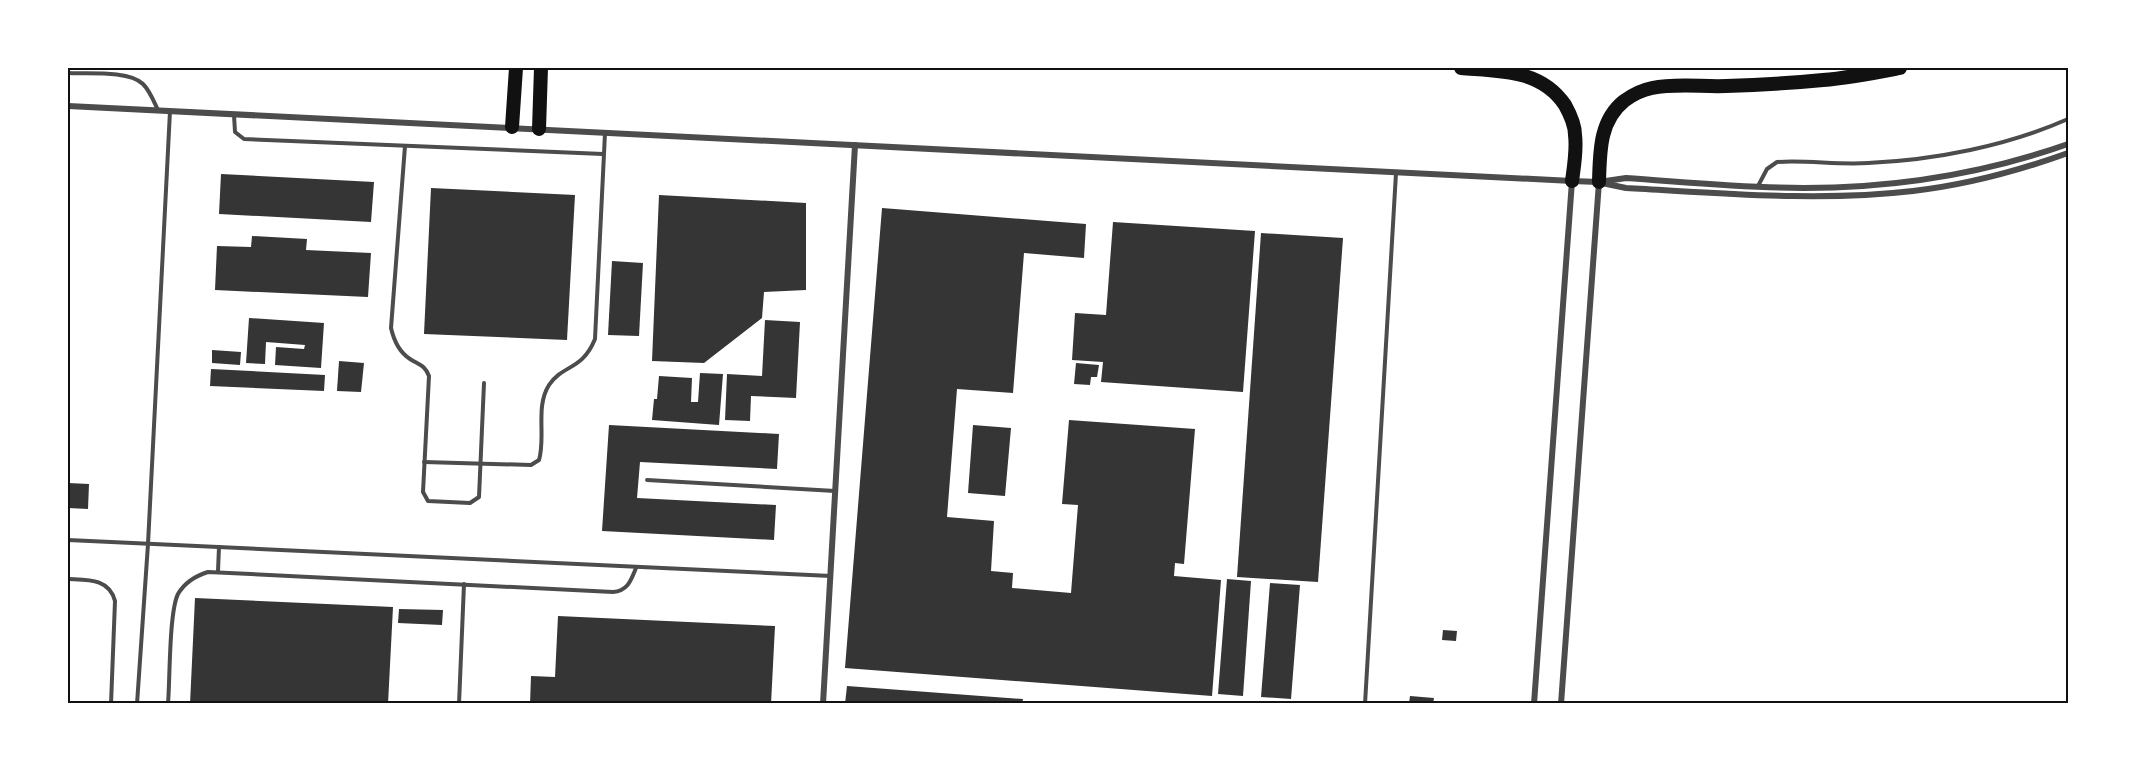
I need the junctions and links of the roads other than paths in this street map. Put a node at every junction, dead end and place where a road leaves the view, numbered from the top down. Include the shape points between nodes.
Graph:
1 (516, 68) edge
2 (541, 68) edge
3 (1461, 68) edge
4 (1900, 68) edge
5 (68, 73) edge
6 (68, 106) edge
7 (158, 110) junction
8 (170, 111) junction
9 (234, 114) junction
10 (2068, 119) edge
11 (512, 127) junction
12 (539, 129) junction
13 (605, 132) junction
14 (2068, 144) edge
15 (855, 145) junction
16 (405, 146) junction
17 (2068, 153) edge
18 (603, 154) junction
19 (1396, 172) junction
20 (1572, 181) junction
21 (1599, 182) junction
22 (1758, 186) junction
23 (483, 383) dead end
24 (424, 462) junction
25 (481, 464) junction
26 (647, 480) dead end
27 (836, 491) junction
28 (68, 540) edge
29 (148, 544) junction
30 (219, 547) junction
31 (636, 567) junction
32 (218, 571) junction
33 (832, 576) junction
34 (68, 579) edge
35 (464, 584) junction
36 (111, 704) edge
37 (137, 704) edge
38 (168, 704) edge
39 (459, 704) edge
40 (823, 704) edge
41 (1365, 704) edge
42 (1534, 704) edge
43 (1561, 704) edge

1 - 11 highway
2 - 12 highway
3 - 20 highway via 1526,75 1559,96 1570,113 1575,132
4 - 21 highway via 1824,80 1668,86 1635,93 1611,115 1604,130
5 - 7 lane via 134,78 143,84
6 - 7 street
7 - 8 street
8 - 9 street
8 - 29 lane
9 - 11 street
9 - 16 lane via 235,132 244,140
10 - 22 lane via 1989,145 1909,160 1847,164 1777,162 1767,169
11 - 12 street
12 - 13 street
13 - 15 street
13 - 18 lane
14 - 22 street via 1982,170 1918,181 1841,187
15 - 19 street
15 - 27 street
16 - 18 lane
16 - 24 lane via 391,328 397,345 410,359 422,364 429,376
17 - 21 street via 1980,179 1873,194 1786,196 1626,188
18 - 25 lane via 595,339 577,365 554,379 545,392 541,457 537,463
19 - 20 street
19 - 41 lane
20 - 21 street
20 - 42 street
21 - 22 street via 1626,178
21 - 43 street
23 - 25 lane
24 - 25 lane
24 - 25 lane via 423,492 431,502 477,500
26 - 27 lane
27 - 33 street
28 - 29 lane
29 - 30 lane
29 - 37 lane
30 - 31 lane
30 - 32 lane
31 - 33 lane
31 - 35 lane via 628,585 613,592
32 - 35 lane
32 - 38 lane via 190,580 177,596
33 - 40 street
34 - 36 lane via 99,582 113,595
35 - 39 lane

